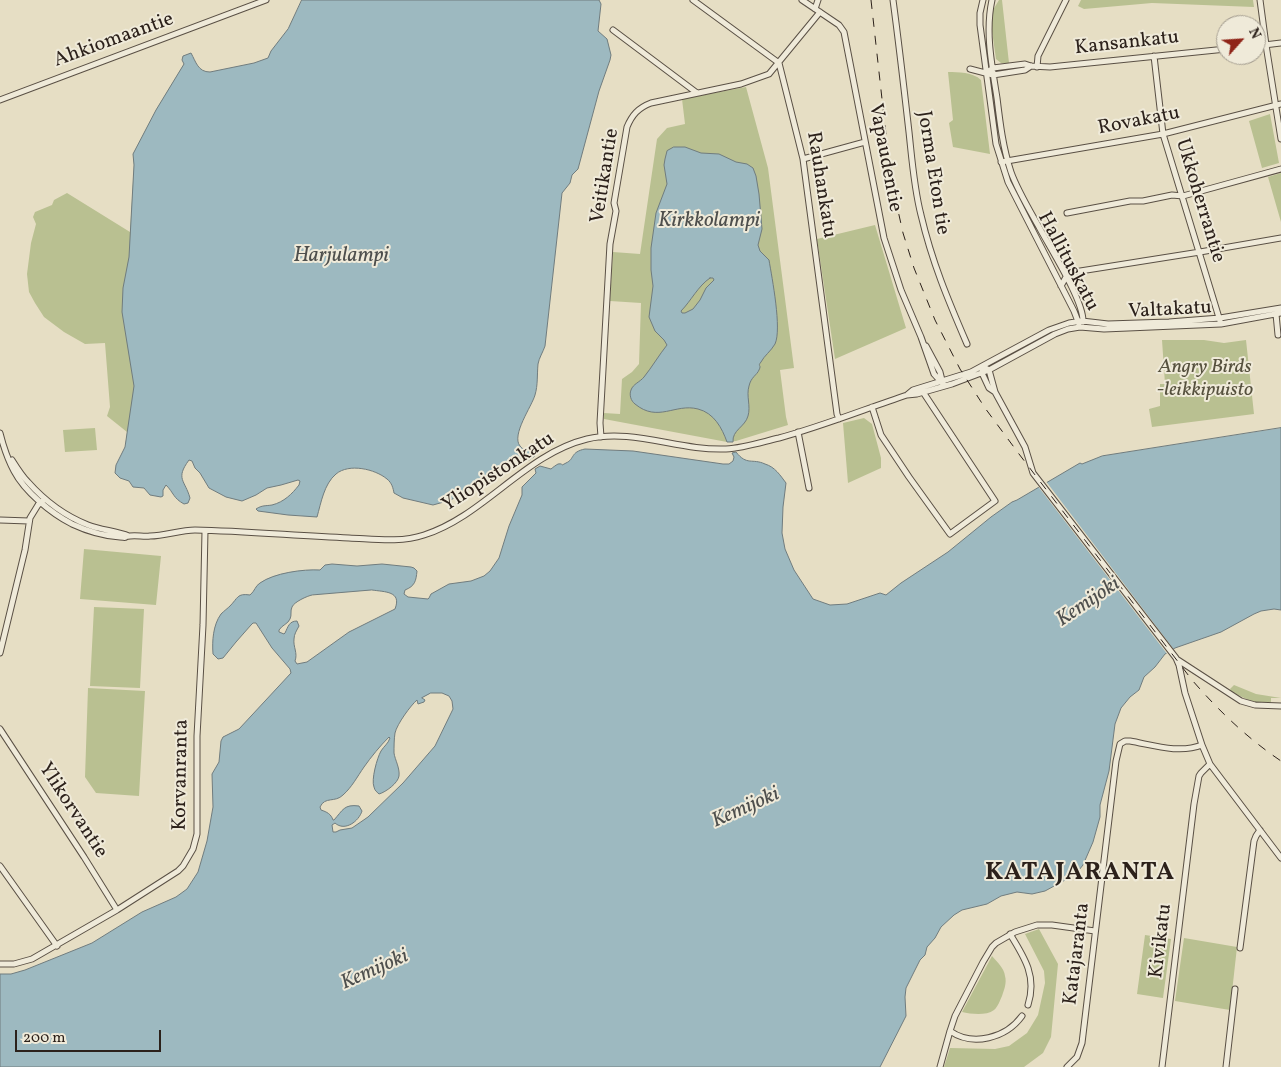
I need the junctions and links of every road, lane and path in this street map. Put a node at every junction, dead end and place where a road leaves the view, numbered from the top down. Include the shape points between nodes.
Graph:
1 (266, 0) edge
2 (693, 0) edge
3 (802, 0) edge
4 (818, 0) edge
5 (893, 0) edge
6 (983, 0) edge
7 (992, 0) edge
8 (1066, 0) edge
9 (1260, 0) edge
10 (817, 10) junction
11 (1262, 15) edge
12 (613, 30) dead end
13 (1281, 43) edge
14 (1266, 45) joint
15 (1216, 50) edge
16 (1154, 56) junction
17 (779, 63) junction
18 (1034, 67) junction
19 (993, 68) junction
20 (970, 69) dead end
21 (985, 72) junction
22 (993, 75) junction
23 (697, 93) junction
24 (0, 100) edge
25 (1278, 105) edge
26 (1163, 134) junction
27 (1281, 139) edge
28 (865, 142) junction
29 (803, 159) junction
30 (1008, 160) junction
31 (1001, 162) junction
32 (1281, 169) edge
33 (1182, 196) junction
34 (1067, 213) dead end
35 (1034, 218) junction
36 (1030, 225) junction
37 (1038, 226) junction
38 (1281, 238) edge
39 (1200, 252) junction
40 (1066, 277) junction
41 (1061, 286) junction
42 (1281, 308) edge
43 (1279, 314) edge
44 (1220, 321) junction
45 (1081, 323) junction
46 (1278, 335) dead end
47 (967, 344) dead end
48 (983, 366) junction
49 (989, 370) junction
50 (982, 373) junction
51 (942, 382) junction
52 (923, 392) junction
53 (995, 392) junction
54 (907, 395) junction
55 (872, 407) junction
56 (839, 419) junction
57 (798, 432) junction
58 (0, 433) edge
59 (601, 437) junction
60 (809, 488) dead end
61 (43, 500) junction
62 (0, 520) edge
63 (29, 521) junction
64 (205, 531) junction
65 (0, 653) edge
66 (1176, 658) junction
67 (1190, 668) junction
68 (1182, 677) junction
69 (1281, 706) edge
70 (0, 729) edge
71 (1202, 745) junction
72 (1210, 764) junction
73 (1260, 830) junction
74 (1281, 858) edge
75 (0, 866) edge
76 (117, 910) junction
77 (1096, 931) junction
78 (1010, 934) junction
79 (57, 946) junction
80 (1240, 948) dead end
81 (0, 964) edge
82 (1235, 989) dead end
83 (1028, 1005) dead end
84 (1022, 1016) dead end
85 (950, 1031) junction
86 (940, 1067) edge
87 (1067, 1067) edge
88 (1162, 1067) edge
89 (1226, 1067) edge

1 - 24 street, Ahkiomaantie
2 - 17 street
3 - 10 street, Vapaudentie
4 - 10 street, Veitikantie
5 - 47 street, Jorma Eton tie via 920,213 940,282
6 - 21 street, Hallituskatu via 979,18
7 - 19 street, Hallituskatu via 988,31
8 - 18 street
9 - 11 street
10 - 17 street, Veitikantie
10 - 28 street, Vapaudentie via 844,32
12 - 23 street
13 - 14 street
14 - 25 street
15 - 16 street, Kansankatu
16 - 18 street, Kansankatu
16 - 26 street, Ukkoherrantie
17 - 23 street, Veitikantie via 769,74
17 - 29 street, Rauhankatu
18 - 19 street, Kansankatu via 1025,64
18 - 22 street, Kansankatu
19 - 21 street, Kansankatu
19 - 22 street, Hallituskatu
20 - 21 street, Kansankatu
21 - 22 street, Kansankatu
21 - 31 street, Hallituskatu
22 - 30 street, Hallituskatu
23 - 59 street, Veitikantie via 645,105 632,116 627,127 610,244
25 - 26 street, Rovakatu
25 - 27 street
26 - 30 street, Rovakatu
26 - 33 street, Ukkoherrantie
28 - 29 street
28 - 51 street, Vapaudentie via 884,238 934,374
29 - 56 street, Rauhankatu
30 - 31 street, Rovakatu
30 - 35 street, Hallituskatu
31 - 36 street, Hallituskatu
32 - 33 street
33 - 34 street via 1130,201
33 - 39 street, Ukkoherrantie
35 - 36 street
35 - 37 street, Hallituskatu
36 - 37 street
36 - 41 street, Hallituskatu
37 - 40 street, Hallituskatu
38 - 39 street
39 - 40 street via 1074,272
39 - 44 street, Ukkoherrantie
40 - 41 street
40 - 45 street, Hallituskatu via 1079,303
41 - 45 street, Hallituskatu
42 - 44 street, Valtakatu
43 - 44 street, Valtakatu
43 - 46 street
44 - 45 street, Valtakatu via 1104,329
45 - 48 street, Valtakatu via 1064,324 1049,330
45 - 49 street, Valtakatu
48 - 49 street
48 - 50 street
48 - 51 street, Yliopistonkatu
49 - 50 street, Valtakatu
49 - 53 street
50 - 51 street, Yliopistonkatu
50 - 53 street via 989,388
51 - 52 street, Yliopistonkatu
51 - 54 street, Yliopistonkatu via 912,390
52 - 54 street, Yliopistonkatu
52 - 55 street via 995,500 950,534 881,435
53 - 66 street via 1025,447 1034,473
54 - 55 street, Yliopistonkatu
55 - 56 street, Yliopistonkatu
56 - 57 street, Yliopistonkatu
57 - 59 street, Yliopistonkatu via 728,449 619,436
57 - 60 street
58 - 61 street, Yliopistonkatu via 7,454
59 - 64 street, Yliopistonkatu via 561,449 455,520 412,538 386,540
61 - 63 street
61 - 64 street, Yliopistonkatu via 53,512 73,524 110,536 124,538
62 - 63 street
63 - 65 street
64 - 76 street, Korvanranta via 197,840 178,871
66 - 67 street
66 - 68 street
67 - 68 street
67 - 69 street via 1241,701
68 - 71 street
70 - 76 street, Ylikorvantie
71 - 72 street
71 - 77 street, Katajaranta via 1182,750 1130,741 1120,744
72 - 73 street
72 - 88 street, Kivikatu via 1199,776 1194,804
73 - 74 street
73 - 80 street via 1254,841
75 - 79 street
76 - 79 street, Korvanranta
77 - 78 street via 1043,924
77 - 87 street, Katajaranta via 1082,1043 1077,1057
78 - 83 street via 1030,974 1032,988
78 - 85 street via 992,947
79 - 81 street, Korvanranta via 32,959
82 - 89 street
84 - 85 street via 1002,1034 979,1040 961,1038
85 - 86 street

